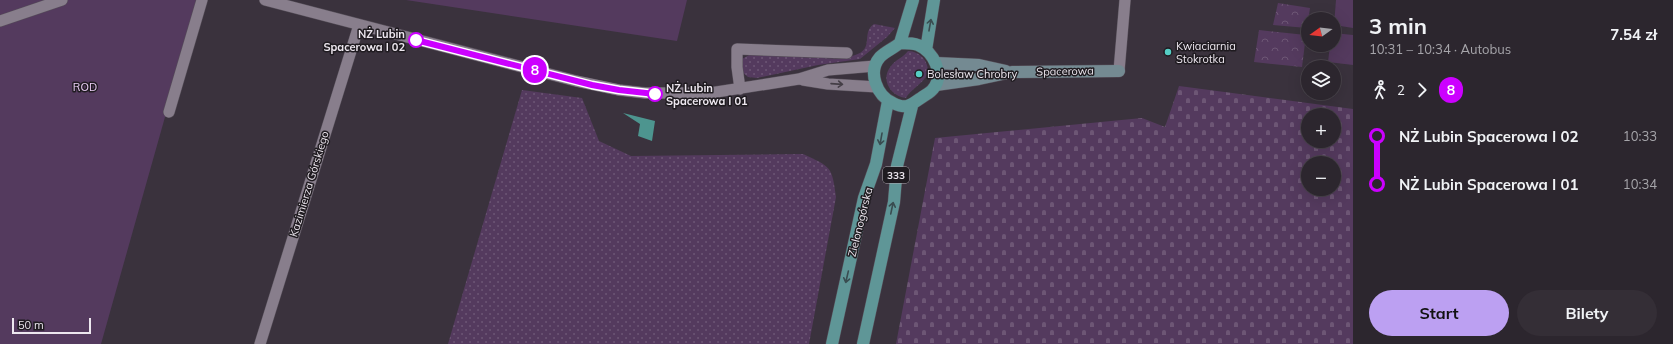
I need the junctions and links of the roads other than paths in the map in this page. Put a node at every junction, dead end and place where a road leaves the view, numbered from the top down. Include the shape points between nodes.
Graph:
1 (62, 0) edge
2 (202, 0) edge
3 (265, 0) edge
4 (913, 0) edge
5 (934, 0) edge
6 (1125, 0) edge
7 (0, 22) edge
8 (359, 25) junction
9 (900, 43) junction
10 (926, 50) junction
11 (847, 54) dead end
12 (936, 64) junction
13 (875, 66) junction
14 (1119, 71) joint
15 (1012, 72) junction
16 (799, 79) junction
17 (936, 84) junction
18 (876, 87) junction
19 (740, 89) junction
20 (888, 101) junction
21 (912, 106) junction
22 (169, 112) dead end
23 (260, 344) edge
24 (832, 344) edge
25 (863, 344) edge

1 - 7 street
2 - 22 street
3 - 8 street
4 - 9 main road
10 -> 5 main road
6 - 14 street
8 - 19 street via 619,90 686,94
8 - 23 street, Kazimierza Górskiego
9 - 10 main road via 918,45
9 - 13 main road via 883,55
10 - 12 main road
11 - 19 street via 737,49
12 - 15 street, Spacerowa via 979,65
12 - 17 main road
13 - 16 street via 828,70
13 - 18 main road
14 - 15 street, Spacerowa
15 - 17 street, Spacerowa
16 -> 18 street
16 - 19 street
17 - 21 main road via 933,90
18 - 20 main road
20 - 21 main road
20 -> 24 main road, Zielonogórska / 333 via 876,164 864,198
25 -> 21 main road, 333 via 894,202 897,166

